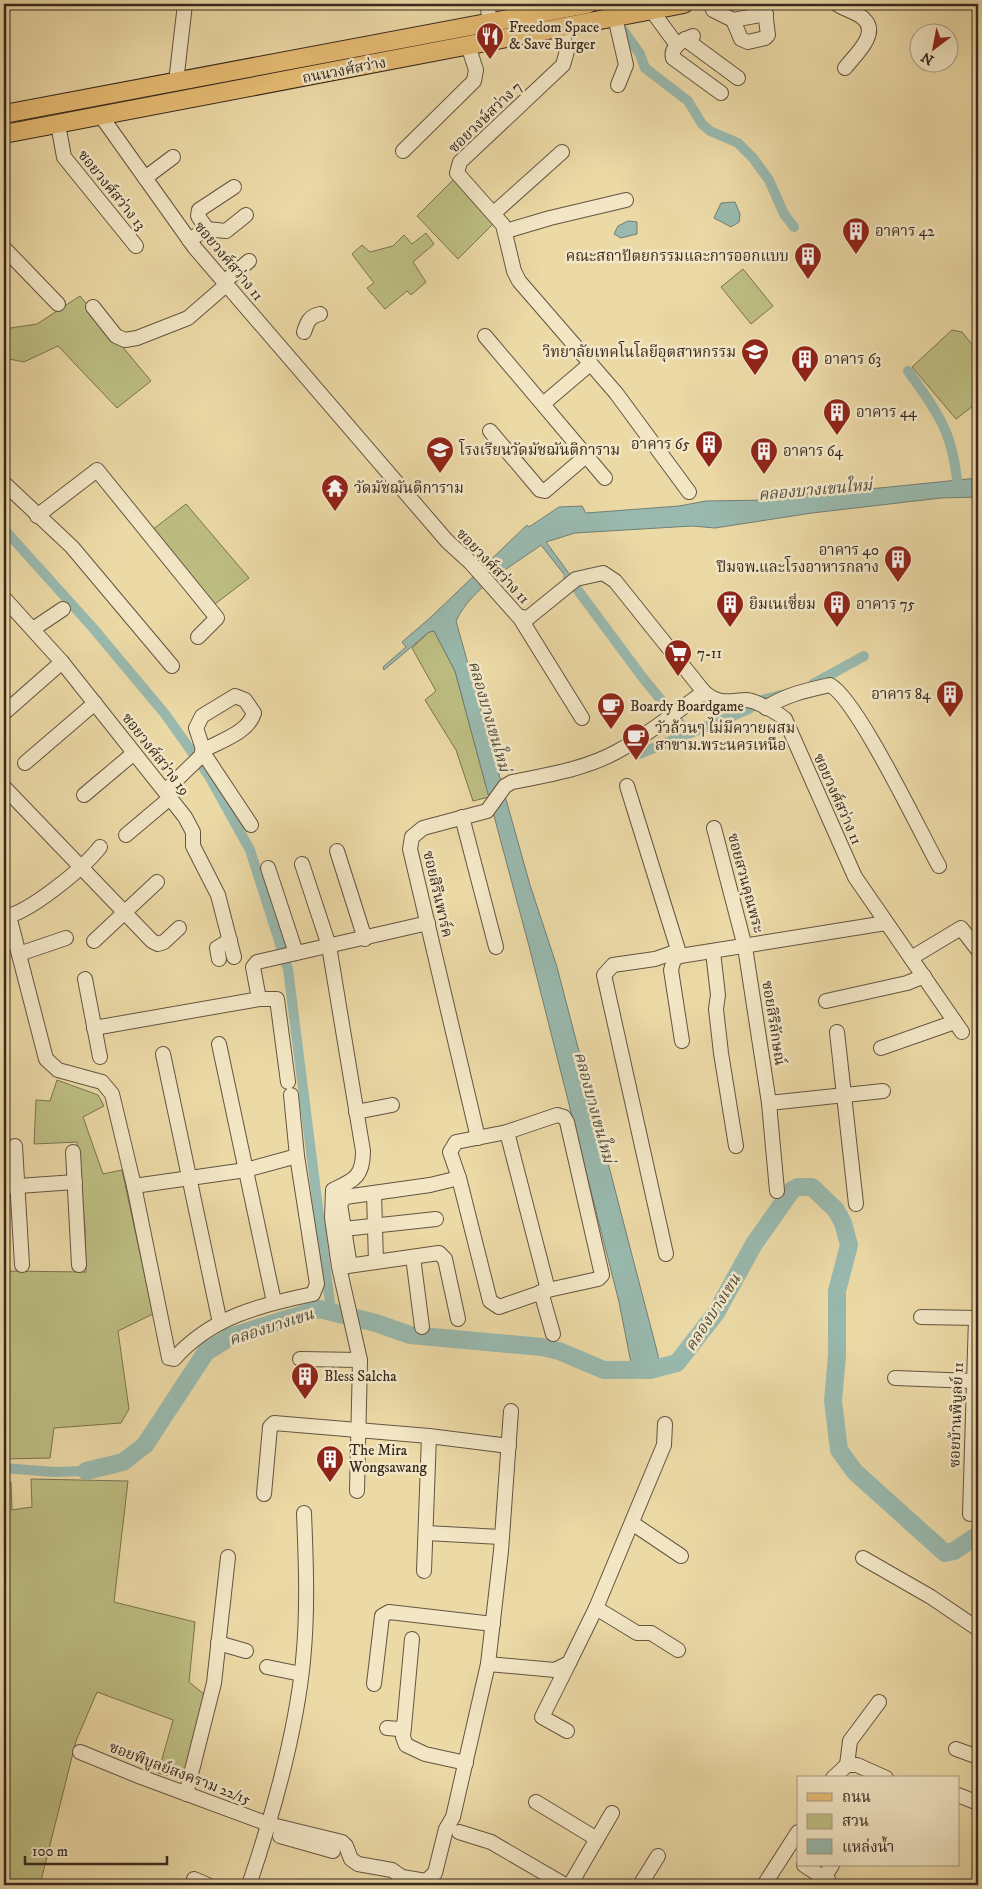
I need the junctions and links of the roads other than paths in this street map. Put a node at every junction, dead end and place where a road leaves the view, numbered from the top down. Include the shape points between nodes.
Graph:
1 (185, 4) edge
2 (488, 4) edge
3 (588, 4) edge
4 (684, 4) edge
5 (837, 4) edge
6 (765, 9) edge
7 (713, 10) dead end
8 (652, 11) junction
9 (615, 17) junction
10 (733, 20) junction
11 (489, 22) junction
12 (561, 28) junction
13 (685, 40) junction
14 (468, 45) junction
15 (845, 68) dead end
16 (738, 78) dead end
17 (176, 82) junction
18 (618, 85) dead end
19 (720, 93) dead end
20 (4, 114) edge
21 (101, 116) junction
22 (58, 124) junction
23 (4, 134) edge
24 (403, 151) dead end
25 (562, 152) dead end
26 (173, 157) dead end
27 (145, 178) junction
28 (234, 187) dead end
29 (626, 200) dead end
30 (494, 213) junction
31 (246, 215) dead end
32 (207, 229) junction
33 (506, 231) junction
34 (189, 240) junction
35 (136, 246) dead end
36 (4, 248) edge
37 (249, 261) dead end
38 (225, 283) junction
39 (58, 304) dead end
40 (93, 307) dead end
41 (320, 314) dead end
42 (304, 332) dead end
43 (485, 336) dead end
44 (590, 364) junction
45 (543, 404) junction
46 (490, 431) dead end
47 (586, 456) junction
48 (605, 478) dead end
49 (4, 483) edge
50 (689, 492) dead end
51 (37, 516) junction
52 (4, 598) edge
53 (63, 609) dead end
54 (520, 618) junction
55 (32, 629) junction
56 (198, 637) dead end
57 (62, 662) junction
58 (172, 666) dead end
59 (704, 692) junction
60 (95, 703) junction
61 (758, 705) junction
62 (4, 713) edge
63 (582, 718) dead end
64 (134, 753) junction
65 (25, 763) dead end
66 (627, 786) dead end
67 (4, 787) edge
68 (84, 795) dead end
69 (167, 795) junction
70 (462, 817) junction
71 (251, 824) dead end
72 (714, 828) dead end
73 (126, 835) dead end
74 (100, 847) dead end
75 (337, 850) dead end
76 (302, 864) dead end
77 (80, 866) junction
78 (939, 866) dead end
79 (268, 868) dead end
80 (157, 882) dead end
81 (124, 912) junction
82 (6, 914) edge
83 (886, 922) junction
84 (428, 923) junction
85 (179, 928) dead end
86 (66, 938) dead end
87 (365, 938) junction
88 (230, 940) junction
89 (94, 941) dead end
90 (329, 946) junction
91 (496, 947) dead end
92 (745, 947) junction
93 (978, 950) edge
94 (713, 952) junction
95 (296, 953) junction
96 (679, 953) junction
97 (19, 954) junction
98 (234, 957) dead end
99 (911, 958) junction
100 (219, 959) dead end
101 (924, 976) junction
102 (85, 978) dead end
103 (260, 999) junction
104 (826, 1001) dead end
105 (94, 1028) junction
106 (837, 1032) dead end
107 (682, 1041) dead end
108 (219, 1044) dead end
109 (882, 1048) dead end
110 (163, 1054) dead end
111 (100, 1057) dead end
112 (883, 1091) dead end
113 (845, 1094) junction
114 (770, 1103) junction
115 (392, 1105) dead end
116 (356, 1112) junction
117 (507, 1132) junction
118 (478, 1138) junction
119 (15, 1146) dead end
120 (736, 1146) dead end
121 (73, 1152) dead end
122 (297, 1156) junction
123 (246, 1170) junction
124 (459, 1178) junction
125 (189, 1180) junction
126 (75, 1182) junction
127 (134, 1186) junction
128 (10, 1187) edge
129 (776, 1191) dead end
130 (374, 1193) junction
131 (856, 1204) dead end
132 (436, 1219) dead end
133 (375, 1226) junction
134 (344, 1229) junction
135 (666, 1254) dead end
136 (413, 1257) junction
137 (376, 1262) junction
138 (344, 1264) junction
139 (22, 1265) dead end
140 (79, 1265) dead end
141 (545, 1291) junction
142 (274, 1302) junction
143 (922, 1317) dead end
144 (977, 1318) edge
145 (458, 1319) dead end
146 (220, 1323) junction
147 (422, 1327) dead end
148 (553, 1334) dead end
149 (300, 1359) dead end
150 (360, 1360) junction
151 (895, 1378) dead end
152 (973, 1381) junction
153 (511, 1410) dead end
154 (665, 1424) dead end
155 (358, 1430) junction
156 (429, 1436) junction
157 (508, 1446) junction
158 (357, 1491) dead end
159 (264, 1494) dead end
160 (304, 1513) dead end
161 (970, 1514) dead end
162 (632, 1523) junction
163 (426, 1533) junction
164 (501, 1537) junction
165 (681, 1556) dead end
166 (228, 1557) dead end
167 (863, 1558) dead end
168 (424, 1571) dead end
169 (596, 1608) junction
170 (493, 1624) junction
171 (978, 1629) edge
172 (412, 1639) dead end
173 (218, 1643) junction
174 (678, 1650) dead end
175 (246, 1651) dead end
176 (569, 1663) junction
177 (488, 1664) junction
178 (266, 1667) dead end
179 (301, 1674) junction
180 (374, 1684) dead end
181 (878, 1702) dead end
182 (404, 1724) junction
183 (387, 1728) dead end
184 (567, 1732) dead end
185 (956, 1749) dead end
186 (80, 1752) dead end
187 (978, 1757) edge
188 (466, 1763) junction
189 (847, 1765) junction
190 (835, 1776) edge
191 (882, 1776) edge
192 (186, 1794) junction
193 (960, 1796) edge
194 (536, 1802) dead end
195 (978, 1803) edge
196 (612, 1813) dead end
197 (267, 1828) junction
198 (459, 1832) dead end
199 (797, 1834) edge
200 (597, 1838) junction
201 (333, 1851) dead end
202 (784, 1853) junction
203 (658, 1856) dead end
204 (797, 1861) edge
205 (806, 1866) edge
206 (832, 1866) edge
207 (194, 1879) dead end
208 (208, 1885) edge
209 (249, 1885) edge
210 (565, 1885) edge
211 (570, 1885) edge
212 (640, 1885) edge
213 (764, 1885) edge

1 - 17 street
2 - 11 street
3 - 11 main road, ถนนวงศ์สว่าง
4 - 8 main road, ถนนวงศ์สว่าง
5 - 15 street via 864,18 870,32
6 - 10 street
6 - 10 street via 768,35 765,38 748,42 741,39
7 - 10 street
8 - 9 main road, ถนนวงศ์สว่าง
8 - 13 street
9 - 12 main road, ถนนวงศ์สว่าง
9 - 18 street via 626,65
11 - 17 main road, ถนนวงศ์สว่าง
12 - 14 main road, ถนนวงศ์สว่าง
12 - 30 street, ซอยวงษ์สว่าง 7 via 567,52 562,65 457,168 460,178
13 - 16 street
13 - 19 street via 671,55 672,58
14 - 21 main road, ถนนวงศ์สว่าง
14 - 24 street via 476,70 474,81
17 - 20 main road, ถนนวงศ์สว่าง
21 - 22 main road, ถนนวงศ์สว่าง
21 - 27 street, ซอยวงศ์สว่าง 11
22 - 23 main road, ถนนวงศ์สว่าง
22 - 35 street, ซอยวงศ์สว่าง 13 via 64,157
25 - 30 street
26 - 27 street
27 - 34 street, ซอยวงศ์สว่าง 11
28 - 32 street via 199,210 198,216
29 - 33 street
30 - 33 street, ซอยวงษ์สว่าง 7
31 - 32 street via 226,231
32 - 34 street
33 - 44 street, ซอยวงษ์สว่าง 7 via 519,281
34 - 38 street, ซอยวงศ์สว่าง 11
36 - 39 street
37 - 38 street
38 - 40 street via 188,318 137,338 125,340 116,336
38 - 54 street, ซอยวงศ์สว่าง 11 via 441,535
41 - 42 street via 308,320
43 - 45 street
44 - 45 street
44 - 50 street, ซอยวงษ์สว่าง 7 via 634,416
45 - 47 street
46 - 47 street via 540,490 545,490
47 - 48 street
49 - 51 street
51 - 56 street via 97,470 217,618
51 - 58 street via 72,547
52 - 55 street, ซอยวงศ์สว่าง 19
53 - 55 street
54 - 59 street, ซอยวงศ์สว่าง 11 via 528,618 572,582 597,573 609,576
54 - 63 street
55 - 57 street, ซอยวงศ์สว่าง 19
57 - 60 street, ซอยวงศ์สว่าง 19
57 - 62 street
59 - 61 street, ซอยวงศ์สว่าง 11 via 724,703
59 - 70 street, ซอยสิรีนพาร์ค via 672,717 618,751 562,772 512,782 505,786 486,811
60 - 64 street, ซอยวงศ์สว่าง 19
60 - 65 street
61 - 78 street via 830,685 837,689 857,715
61 - 83 street, ซอยวงศ์สว่าง 11 via 785,719 848,863
64 - 68 street
64 - 69 street, ซอยวงศ์สว่าง 19
66 - 96 street
67 - 77 street
69 - 71 street via 202,751
69 - 73 street
69 - 88 street, ซอยวงศ์สว่าง 19 via 193,832 193,846 218,895
70 - 84 street, ซอยสิรีนพาร์ค via 424,828 412,837 410,849
70 - 91 street
72 - 92 street, ซอยสวนคุณพระ
74 - 77 street
75 - 87 street
76 - 90 street
77 - 81 street
77 - 82 street via 48,894
79 - 95 street
80 - 81 street
81 - 85 street via 158,944
81 - 89 street
82 - 97 street
83 - 92 street
83 - 99 street, ซอยวงศ์สว่าง 11
84 - 87 street
84 - 118 street, ซอยสิรีนพาร์ค
86 - 97 street
87 - 90 street
88 - 98 street, ซอยวงศ์สว่าง 19
88 - 100 street via 217,948
90 - 95 street
90 - 116 street
92 - 94 street
92 - 114 street, ซอยสิริลักษณ์
93 - 99 street via 961,928
94 - 96 street
94 - 120 street via 721,1054
95 - 103 street via 254,964
96 - 107 street via 670,966
96 - 135 street via 613,965 604,975
97 - 127 street via 46,1059 58,1070 102,1082 112,1094
99 - 101 street, ซอยวงศ์สว่าง 11
101 - 104 street via 907,983
101 - 109 street, ซอยวงศ์สว่าง 11 via 959,1027
102 - 105 street
103 - 105 street
103 - 122 street via 278,1001
105 - 111 street
106 - 113 street
108 - 123 street
110 - 125 street
112 - 113 street
113 - 114 street
113 - 131 street
114 - 129 street, ซอยสิริลักษณ์
115 - 116 street
116 - 138 street via 363,1166 357,1176 332,1192 332,1218
117 - 118 street
117 - 141 street
117 - 141 street via 557,1115 567,1122 602,1275 598,1279
118 - 124 street via 456,1142 452,1146 450,1152
119 - 128 street
121 - 126 street
122 - 123 street
122 - 142 street via 317,1284 313,1294
123 - 125 street
123 - 142 street
124 - 130 street
124 - 141 street via 490,1301 499,1308
125 - 127 street
125 - 146 street
126 - 128 street
126 - 140 street
127 - 146 street via 169,1358 174,1359 190,1341
128 - 139 street
130 - 133 street
130 - 134 street via 343,1199 340,1204
132 - 133 street
133 - 134 street
133 - 137 street
134 - 138 street
136 - 137 street
136 - 145 street via 438,1253 445,1259
136 - 147 street
137 - 138 street
138 - 150 street via 343,1285
141 - 148 street
142 - 146 street
143 - 144 street
144 - 152 street, ซอยบ้านพิบูลย์ 11
149 - 150 street
150 - 155 street
151 - 152 street
152 - 161 street, ซอยบ้านพิบูลย์ 11
153 - 157 street
154 - 162 street via 664,1445
155 - 156 street
155 - 158 street
155 - 159 street via 271,1424
156 - 157 street
156 - 163 street
157 - 164 street
160 - 179 street via 307,1609
162 - 165 street
162 - 169 street
163 - 164 street
163 - 168 street
164 - 170 street
166 - 173 street
167 - 171 street via 931,1597
169 - 174 street via 638,1633 651,1633
169 - 176 street
170 - 177 street
170 - 180 street via 389,1612 382,1616
172 - 182 street
173 - 175 street
173 - 192 street via 214,1683
176 - 177 street via 555,1670
176 - 184 street via 542,1717
177 - 188 street
178 - 179 street
179 - 197 street
181 - 189 street via 850,1741
182 - 183 street via 399,1729
182 - 188 street via 406,1745 425,1754
185 - 187 street
186 - 192 street, ซอยพิบูลย์สงคราม 22/15
188 - 197 street via 435,1873 426,1881 358,1864 351,1859 342,1842
189 - 190 street
189 - 191 street via 857,1765
192 - 197 street, ซอยพิบูลย์สงคราม 22/15
193 - 195 street
194 - 200 street
196 - 200 street
197 - 201 street
197 - 209 street
198 - 210 street via 491,1842
199 - 202 street
200 - 211 street
202 - 204 street
202 - 213 street
203 - 212 street
205 - 206 street via 827,1880
207 - 208 street

